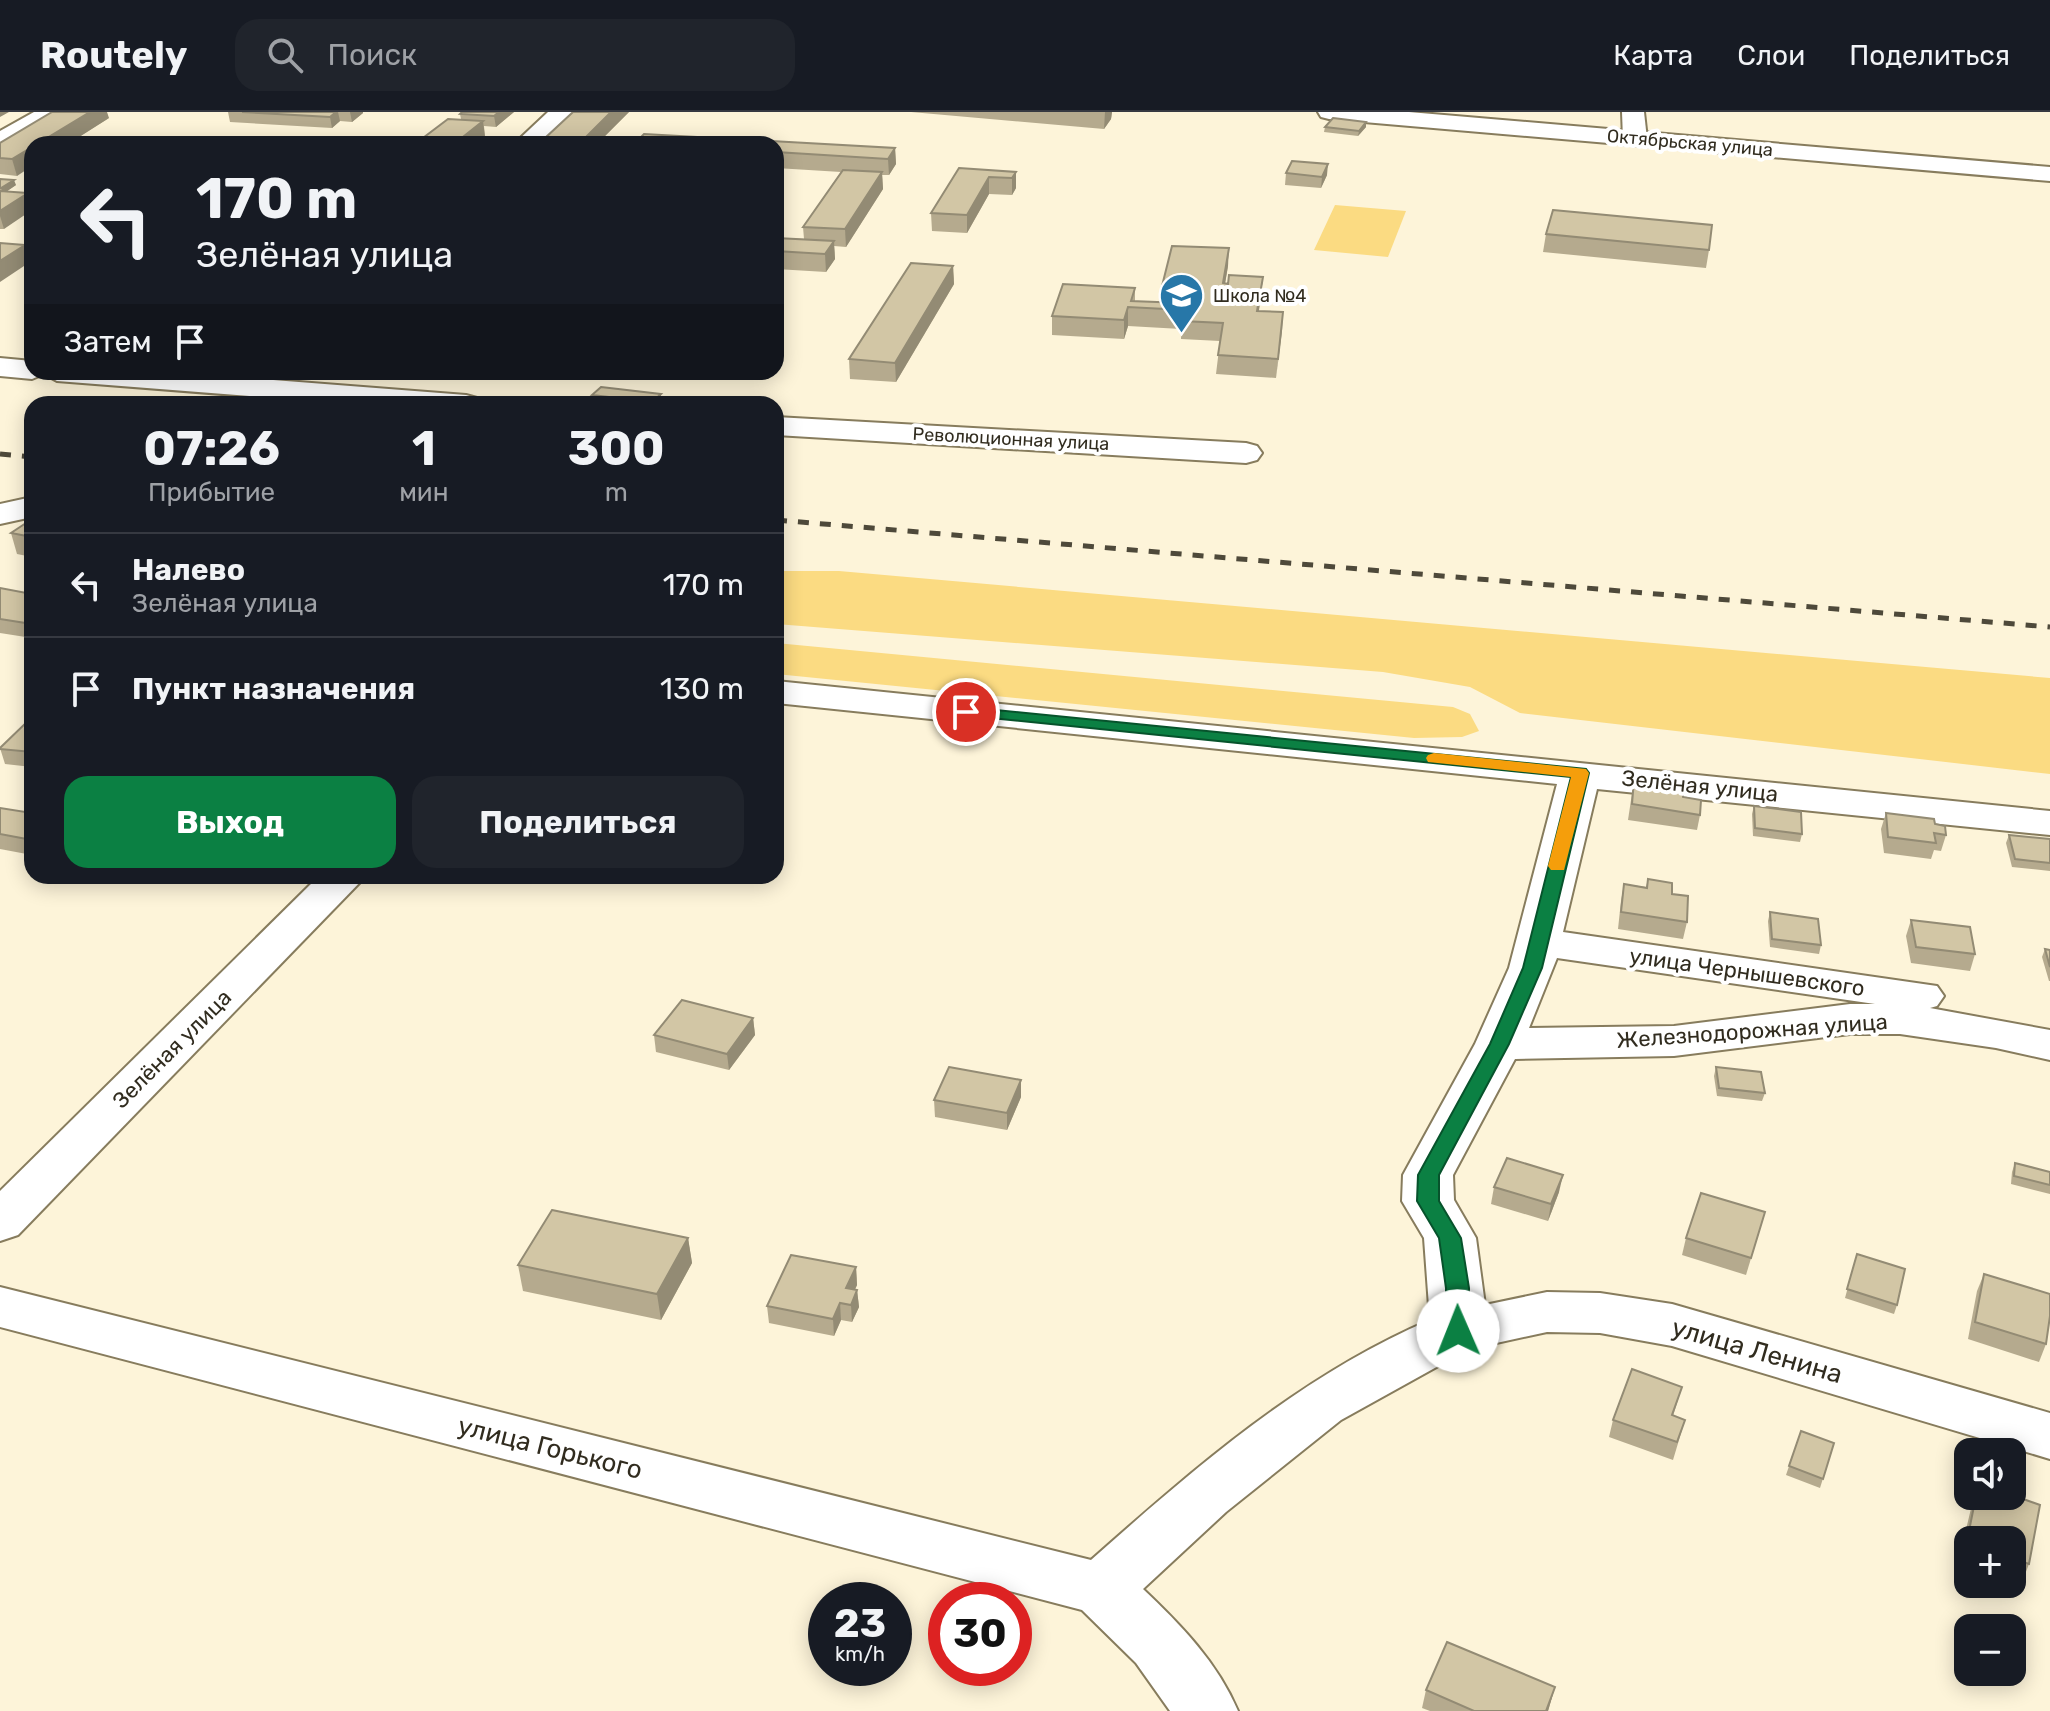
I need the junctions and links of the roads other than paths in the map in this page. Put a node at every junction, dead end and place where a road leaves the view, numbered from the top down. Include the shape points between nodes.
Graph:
1 (51, 112) edge
2 (562, 112) edge
3 (1329, 112) edge
4 (1633, 112) edge
5 (535, 136) edge
6 (1635, 139) junction
7 (0, 141) edge
8 (2050, 174) edge
9 (0, 367) edge
10 (24, 369) edge
11 (261, 380) edge
12 (398, 396) edge
13 (784, 426) edge
14 (1246, 453) dead end
15 (24, 509) edge
16 (0, 514) edge
17 (784, 693) edge
18 (1580, 773) junction
19 (2050, 823) edge
20 (336, 884) edge
21 (1538, 942) junction
22 (2050, 1015) edge
23 (1499, 1044) junction
24 (2050, 1045) edge
25 (0, 1222) edge
26 (0, 1307) edge
27 (1458, 1331) junction
28 (2050, 1436) edge
29 (1101, 1589) junction
30 (1205, 1711) edge

1 - 7 street
2 - 5 street
3 - 6 street, Октябрьская улица
4 - 6 street
6 - 8 street, Октябрьская улица
9 - 10 street
11 - 12 street
13 - 14 street, Революционная улица
15 - 16 street
17 - 18 street, Зелёная улица
18 - 19 street, Зелёная улица
18 - 21 street
20 - 25 street, Зелёная улица
21 - 22 street, улица Чернышевского
21 - 23 street
23 - 24 street, Железнодорожная улица via 1674,1041 1863,1019 1914,1021
23 - 27 street via 1428,1175 1428,1201 1450,1238
26 - 29 street, улица Горького
27 - 28 street, улица Ленина via 1547,1312 1600,1313 1672,1325
27 - 29 street, улица Ленина via 1321,1404 1205,1495
29 - 30 street via 1158,1644

